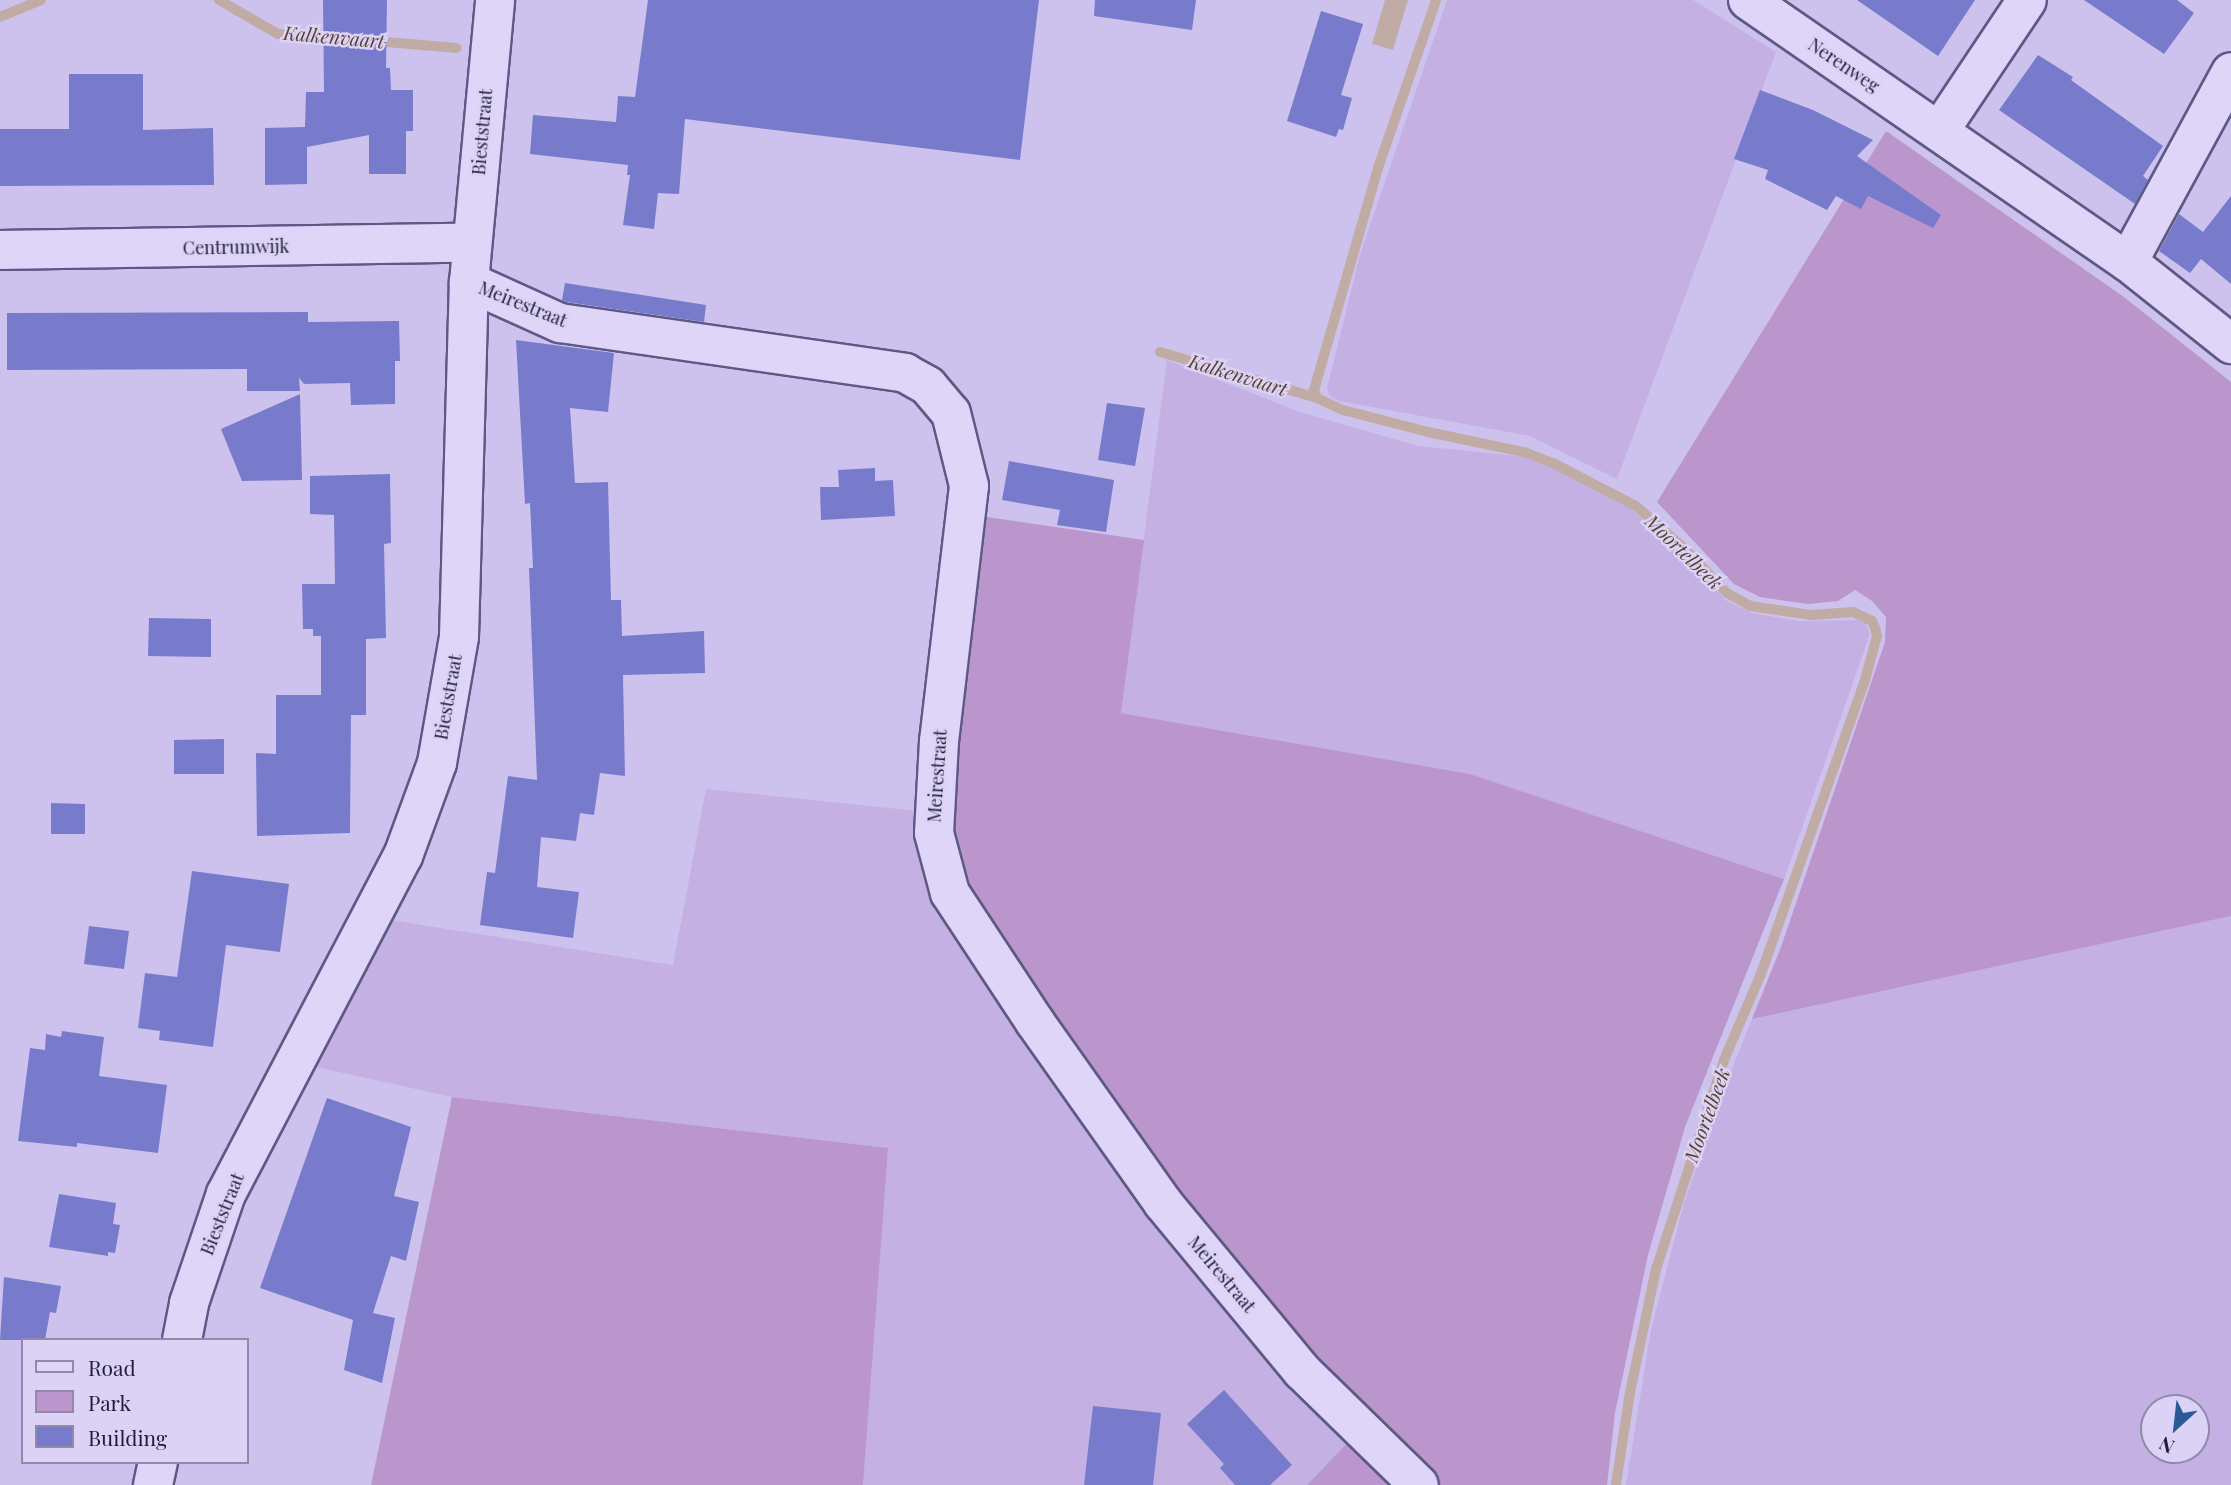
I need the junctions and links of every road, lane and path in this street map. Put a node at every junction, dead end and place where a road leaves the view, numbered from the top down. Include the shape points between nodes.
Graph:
1 (495, 0) edge
2 (1748, 0) edge
3 (2027, 0) edge
4 (2231, 72) edge
5 (1940, 131) junction
6 (471, 243) junction
7 (0, 250) edge
8 (2128, 262) junction
9 (469, 282) junction
10 (2231, 344) edge
11 (182, 1338) edge
12 (158, 1464) edge
13 (153, 1485) edge
14 (1419, 1485) edge

1 - 6 street, Bieststraat
2 - 5 street, Nerenweg
3 - 5 street
4 - 8 street
5 - 8 street, Nerenweg
6 - 7 street, Centrumwijk
6 - 9 street, Bieststraat
8 - 10 street, Nerenweg
9 - 11 street, Bieststraat via 458,637 437,763 403,856 226,1194 189,1303
9 - 14 street, Meirestraat via 560,323 905,373 928,386 951,412 969,486 939,741 933,834 950,894 1163,1203 1302,1371
12 - 13 street

